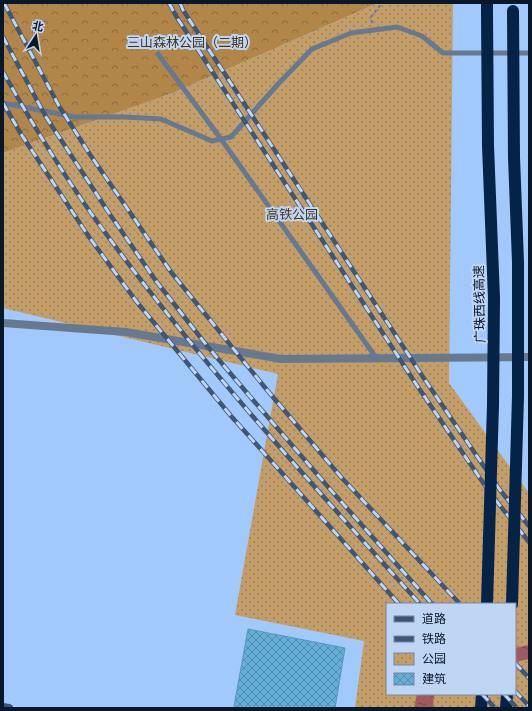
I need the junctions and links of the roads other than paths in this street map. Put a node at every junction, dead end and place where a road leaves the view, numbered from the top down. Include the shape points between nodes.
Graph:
1 (513, 7) edge
2 (487, 8) edge
3 (529, 53) edge
4 (158, 54) dead end
5 (3, 103) edge
6 (221, 139) junction
7 (3, 323) edge
8 (529, 357) edge
9 (377, 359) junction
10 (487, 603) edge
11 (512, 603) edge
12 (482, 695) edge
13 (506, 695) edge
14 (3, 707) edge
15 (9, 708) edge
16 (481, 708) edge
17 (506, 708) edge

1 - 11 highway, bridge via 518,396
2 - 10 highway, 广珠西线高速, bridge via 488,146 494,298 494,405
3 - 6 lane via 443,53 422,36 397,27 351,33 312,49 231,137
4 - 6 lane
5 - 6 lane via 75,118 161,119 212,140
6 - 9 lane
7 - 9 street via 126,332 281,360
8 - 9 street
12 - 16 highway
13 - 17 highway
14 - 15 main road

